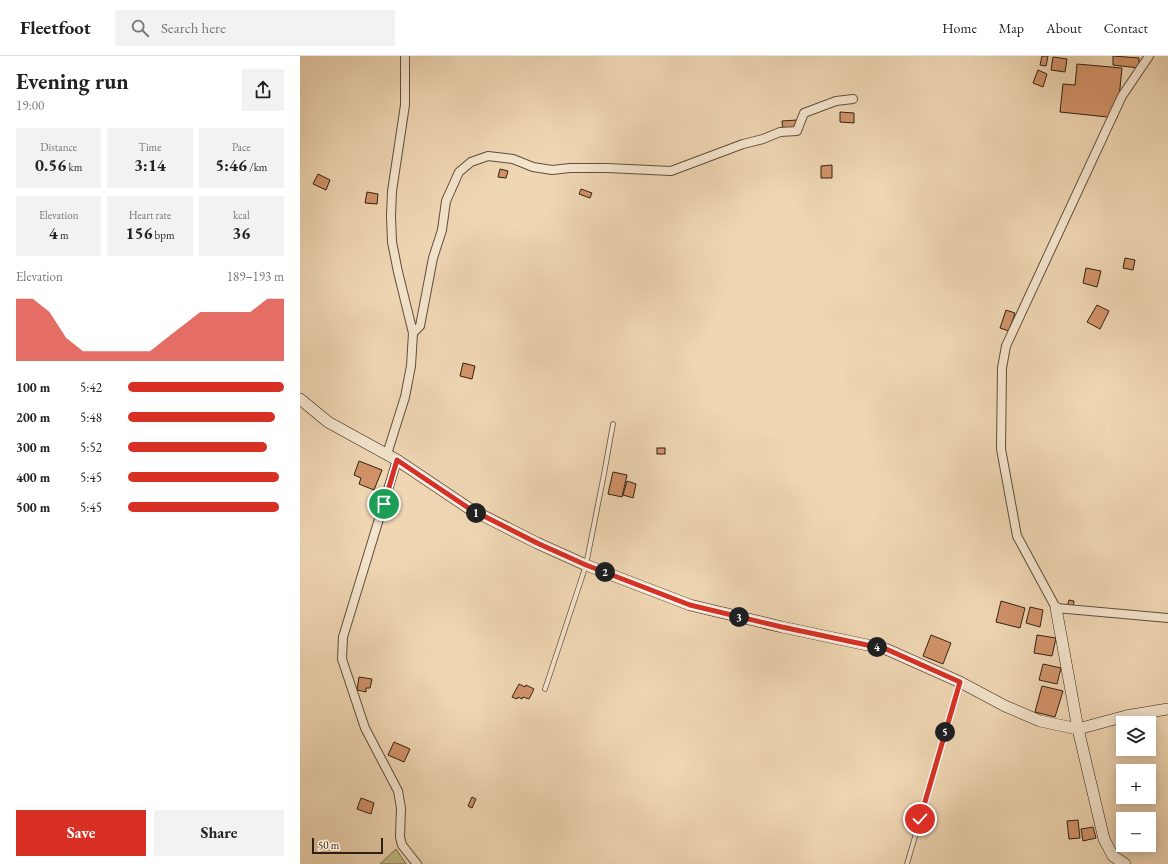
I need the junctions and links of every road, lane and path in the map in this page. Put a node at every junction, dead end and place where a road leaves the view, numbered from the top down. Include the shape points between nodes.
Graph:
1 (405, 56) edge
2 (1149, 56) edge
3 (853, 99) dead end
4 (413, 333) junction
5 (300, 399) edge
6 (613, 424) dead end
7 (387, 454) junction
8 (397, 460) junction
9 (586, 565) junction
10 (1056, 608) junction
11 (1168, 618) edge
12 (960, 682) junction
13 (545, 689) dead end
14 (1168, 709) edge
15 (1078, 729) junction
16 (417, 864) edge
17 (907, 864) edge
18 (1125, 864) edge

1 - 4 street via 405,105 392,191 391,216 392,242
2 - 10 street via 1122,96 1006,346 1002,368 1001,449 1017,536
3 - 4 street via 836,101 804,113 797,131 780,132 670,171 607,168 552,170 533,167 514,159 488,156 471,162 459,172 446,201 420,326
4 - 7 street via 411,366 405,397
5 - 7 street via 328,422
6 - 9 lane
7 - 8 street
8 - 9 street via 470,509
8 - 16 street via 343,637 342,659 365,728 398,792 402,845
9 - 12 street via 690,605 886,649
9 - 13 lane
10 - 11 street
10 - 15 street
12 - 15 street via 1040,721
12 - 17 lane
14 - 15 street via 1126,716
15 - 18 street via 1104,839 1113,856

